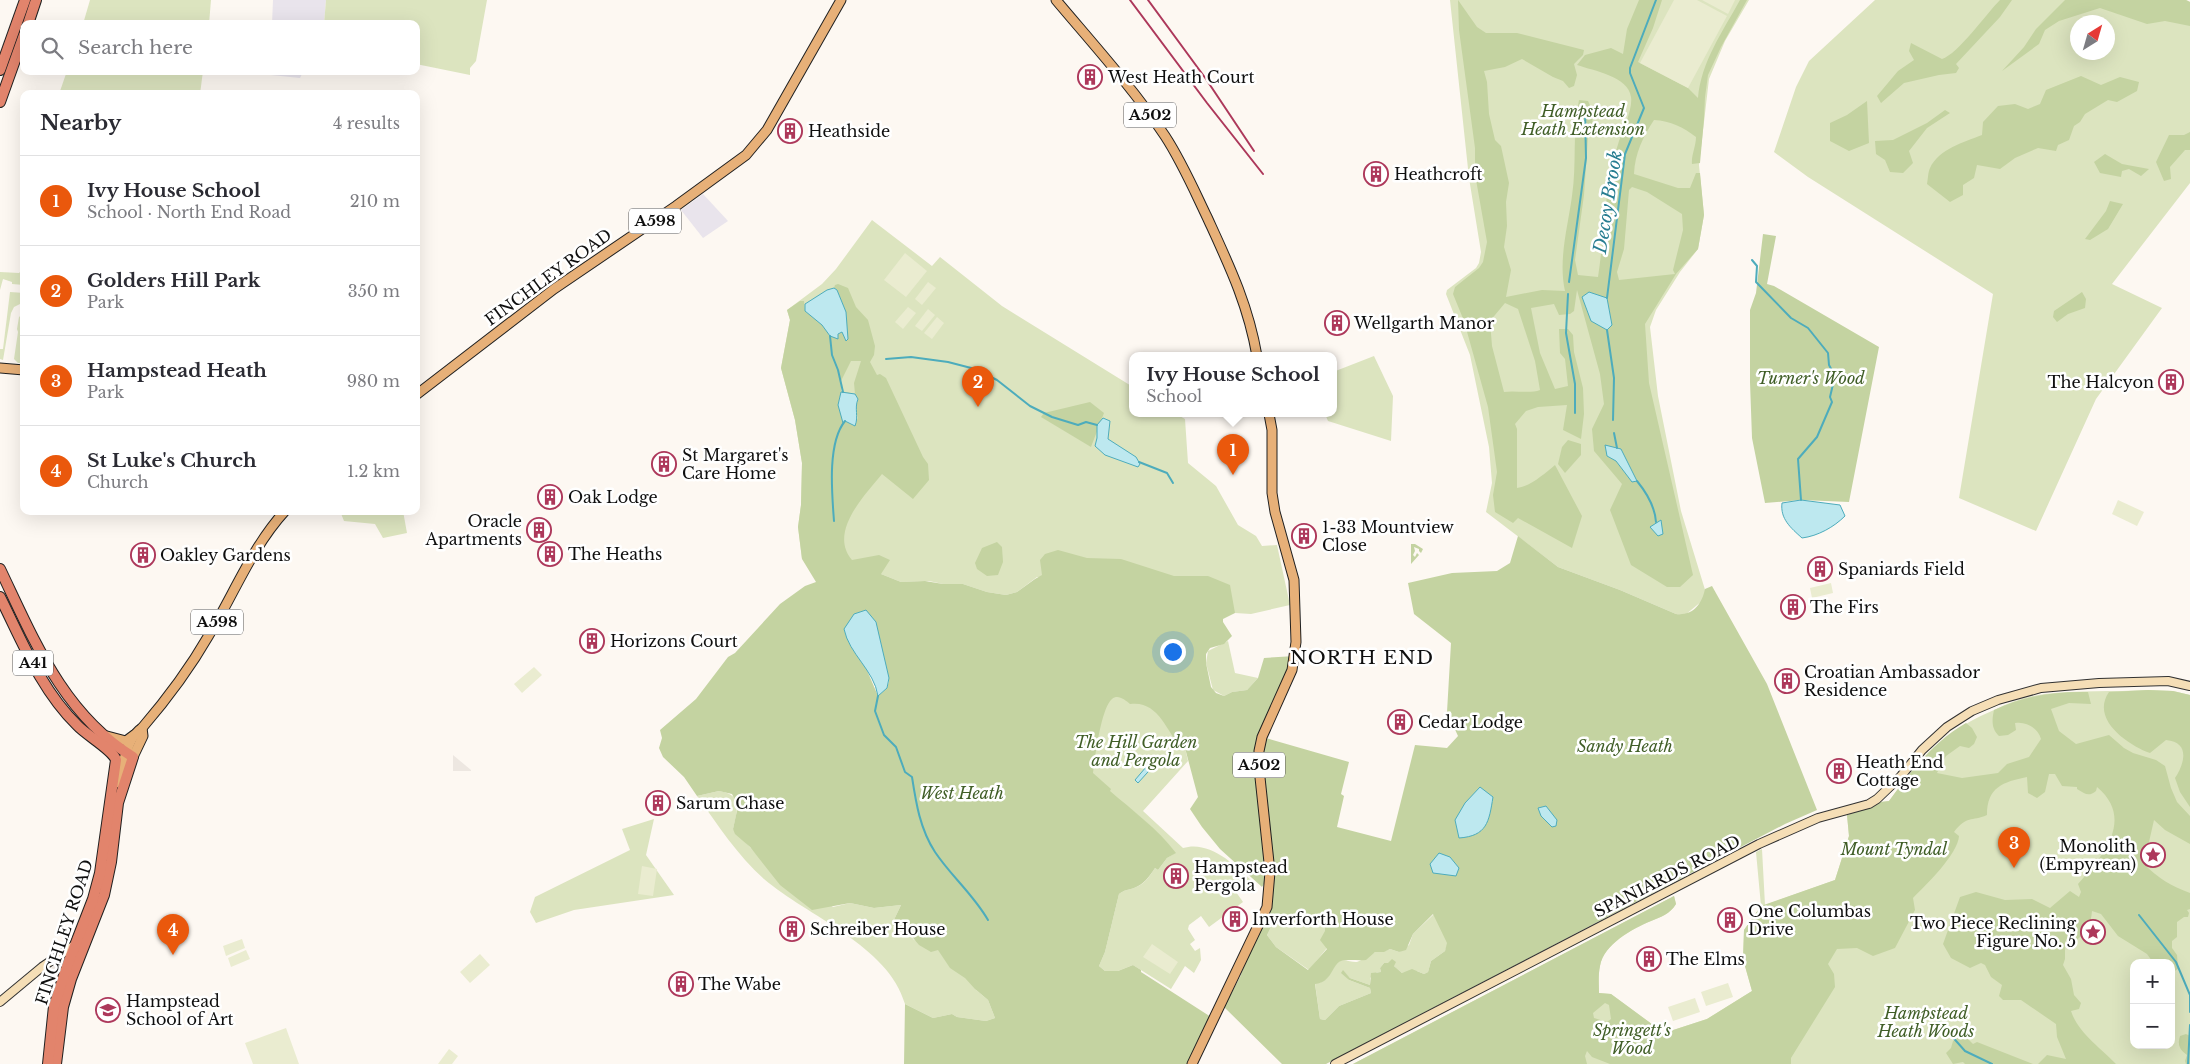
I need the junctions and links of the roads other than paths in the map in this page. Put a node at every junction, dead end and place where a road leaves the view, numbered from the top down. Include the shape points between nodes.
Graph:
1 (25, 0) edge
2 (36, 0) edge
3 (841, 0) edge
4 (1056, 0) edge
5 (29, 20) edge
6 (20, 45) edge
7 (0, 70) edge
8 (0, 102) edge
9 (1257, 352) edge
10 (0, 368) edge
11 (20, 370) edge
12 (420, 391) edge
13 (1270, 417) edge
14 (281, 515) edge
15 (0, 569) edge
16 (0, 597) edge
17 (2190, 686) edge
18 (140, 730) junction
19 (106, 736) junction
20 (126, 759) junction
21 (89, 934) junction
22 (76, 944) junction
23 (0, 1002) edge
24 (48, 1064) edge
25 (56, 1064) edge
26 (1192, 1064) edge
27 (1335, 1064) edge

1 - 7 highway
2 - 5 highway
3 - 12 main road, FINCHLEY ROAD / A598 via 766,130 746,155 554,289
4 - 9 main road, A502 via 1166,138 1191,183 1240,290
6 - 8 highway
10 - 11 main road
13 - 26 main road, A502 via 1272,493 1294,580 1295,662 1259,751 1269,863 1266,900 1251,940
14 - 18 main road, FINCHLEY ROAD / A598 via 254,554 201,648 166,700
15 - 19 highway, A41 via 50,672 77,710
16 - 20 highway, A41 via 50,692 82,730
17 - 27 main road, SPANIARDS ROAD via 2168,680 2041,688 1972,711 1947,727 1885,792 1869,804 1818,818 1758,844
18 - 19 main road via 126,741
18 - 20 main road, FINCHLEY ROAD / A598
19 - 20 highway, A41
20 - 21 highway, FINCHLEY ROAD via 107,882
20 - 22 highway, FINCHLEY ROAD via 113,790 93,899
21 - 22 main road
21 - 25 highway, FINCHLEY ROAD via 63,1007
22 - 23 main road
22 - 24 highway, FINCHLEY ROAD via 54,1006

